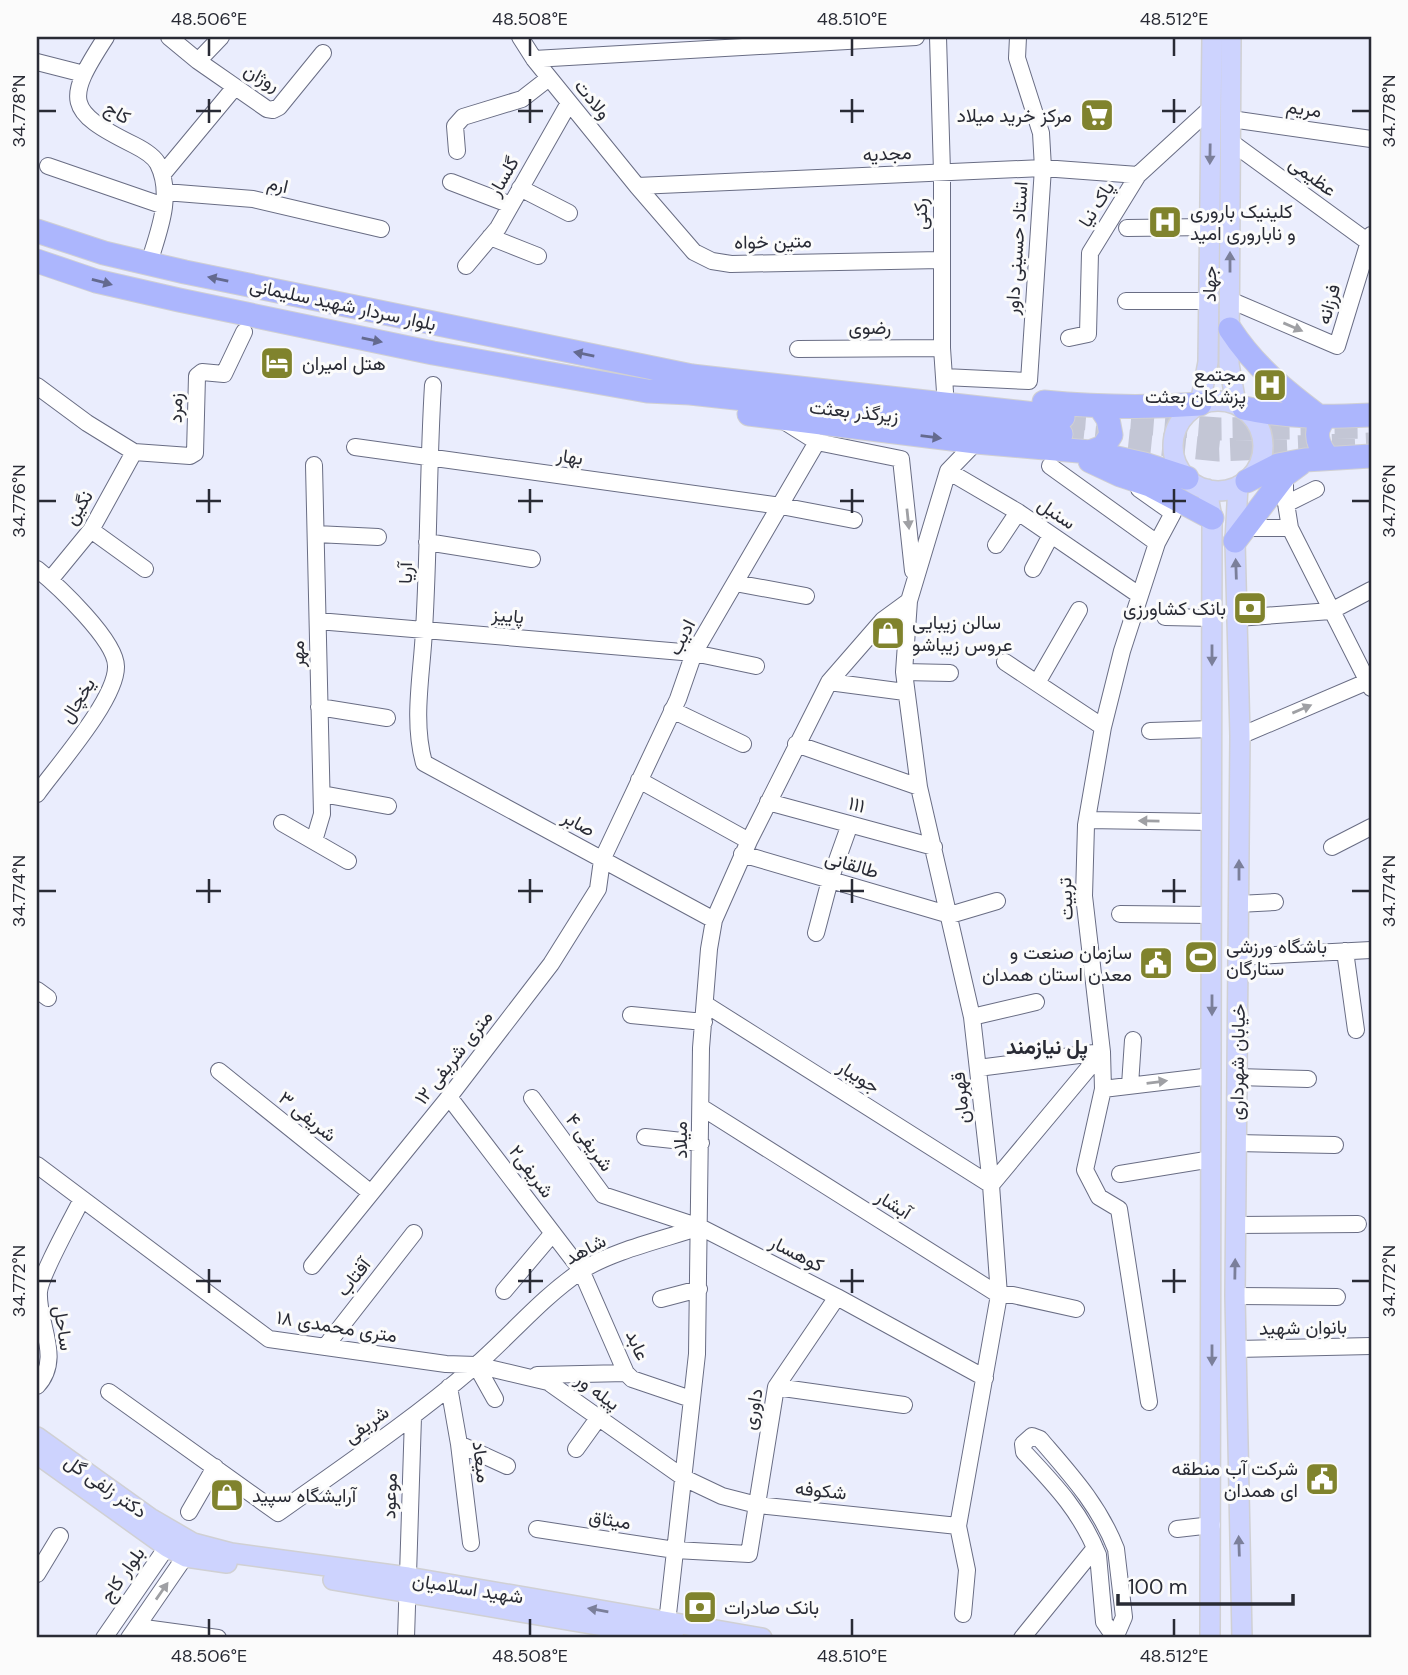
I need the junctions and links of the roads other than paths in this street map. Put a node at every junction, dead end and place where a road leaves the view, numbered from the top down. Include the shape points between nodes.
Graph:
1 (106, 37) edge
2 (169, 37) edge
3 (221, 37) edge
4 (520, 37) edge
5 (916, 37) edge
6 (937, 37) edge
7 (1018, 37) edge
8 (1212, 37) edge
9 (1231, 37) edge
10 (323, 53) dead end
11 (534, 60) junction
12 (198, 61) junction
13 (37, 62) edge
14 (84, 74) junction
15 (549, 78) junction
16 (235, 87) junction
17 (569, 103) junction
18 (1211, 108) junction
19 (1231, 119) junction
20 (1371, 139) edge
21 (1231, 142) junction
22 (457, 151) dead end
23 (48, 166) dead end
24 (1043, 168) junction
25 (942, 172) junction
26 (1139, 174) junction
27 (162, 175) junction
28 (451, 182) dead end
29 (637, 186) junction
30 (520, 188) junction
31 (164, 199) junction
32 (511, 205) junction
33 (569, 213) dead end
34 (1209, 227) junction
35 (1127, 228) dead end
36 (381, 229) dead end
37 (37, 231) edge
38 (490, 237) junction
39 (1370, 241) edge
40 (538, 256) dead end
41 (941, 260) junction
42 (37, 261) edge
43 (149, 263) junction
44 (466, 266) dead end
45 (1230, 300) junction
46 (1126, 302) dead end
47 (1209, 302) junction
48 (336, 303) junction
49 (1230, 329) junction
50 (328, 331) junction
51 (244, 332) dead end
52 (1069, 338) dead end
53 (942, 348) junction
54 (799, 349) dead end
55 (652, 366) junction
56 (433, 384) dead end
57 (944, 384) junction
58 (37, 386) edge
59 (647, 391) junction
60 (1200, 404) junction
61 (1240, 406) junction
62 (1100, 407) junction
63 (1323, 418) junction
64 (780, 419) junction
65 (1370, 436) edge
66 (1070, 439) junction
67 (817, 442) junction
68 (976, 442) junction
69 (355, 447) dead end
70 (134, 452) junction
71 (429, 458) junction
72 (1316, 459) junction
73 (314, 465) dead end
74 (1050, 466) dead end
75 (948, 471) junction
76 (1120, 475) junction
77 (1285, 475) junction
78 (1186, 478) junction
79 (1243, 484) junction
80 (1207, 489) junction
81 (1316, 489) dead end
82 (1286, 505) junction
83 (781, 506) junction
84 (1018, 512) junction
85 (1212, 518) junction
86 (855, 520) dead end
87 (1290, 528) junction
88 (91, 530) junction
89 (316, 534) junction
90 (1051, 535) junction
91 (1239, 535) junction
92 (378, 537) dead end
93 (427, 542) junction
94 (1157, 543) junction
95 (996, 545) dead end
96 (532, 559) dead end
97 (37, 569) edge
98 (145, 569) dead end
99 (1033, 569) dead end
100 (50, 580) junction
101 (914, 581) junction
102 (735, 583) junction
103 (1371, 590) edge
104 (1139, 595) junction
105 (806, 596) dead end
106 (909, 601) junction
107 (1079, 610) dead end
108 (1331, 611) junction
109 (1165, 617) dead end
110 (1212, 618) junction
111 (1237, 618) junction
112 (318, 621) junction
113 (425, 629) junction
114 (694, 653) junction
115 (1005, 662) dead end
116 (756, 666) dead end
117 (904, 672) junction
118 (950, 673) dead end
119 (829, 682) junction
120 (1037, 683) junction
121 (1370, 683) edge
122 (905, 692) junction
123 (319, 707) junction
124 (672, 710) junction
125 (387, 718) dead end
126 (1103, 727) junction
127 (1212, 729) junction
128 (1150, 731) dead end
129 (1240, 736) junction
130 (743, 744) dead end
131 (796, 744) junction
132 (424, 763) joint
133 (639, 780) junction
134 (919, 787) junction
135 (37, 793) edge
136 (321, 794) junction
137 (768, 802) junction
138 (388, 806) dead end
139 (1087, 820) junction
140 (282, 822) dead end
141 (1212, 822) junction
142 (850, 824) junction
143 (1371, 827) edge
144 (314, 841) junction
145 (934, 846) junction
146 (1332, 846) dead end
147 (746, 848) junction
148 (602, 860) junction
149 (348, 861) dead end
150 (830, 880) junction
151 (997, 901) dead end
152 (1275, 902) dead end
153 (1238, 904) junction
154 (1120, 914) dead end
155 (950, 915) junction
156 (1212, 915) junction
157 (714, 920) junction
158 (816, 933) dead end
159 (1371, 950) edge
160 (1345, 951) junction
161 (1238, 957) junction
162 (1036, 1002) dead end
163 (705, 1004) junction
164 (631, 1015) dead end
165 (972, 1017) junction
166 (704, 1022) junction
167 (1356, 1030) dead end
168 (1133, 1040) dead end
169 (1102, 1052) junction
170 (978, 1068) junction
171 (219, 1071) dead end
172 (1212, 1076) junction
173 (1237, 1077) junction
174 (1308, 1079) dead end
175 (1130, 1085) junction
176 (1103, 1089) junction
177 (449, 1097) junction
178 (532, 1098) dead end
179 (701, 1107) junction
180 (645, 1137) dead end
181 (701, 1143) junction
182 (1236, 1143) junction
183 (1335, 1145) dead end
184 (1212, 1158) junction
185 (37, 1165) edge
186 (1120, 1174) dead end
187 (991, 1185) junction
188 (371, 1194) junction
189 (82, 1199) junction
190 (1358, 1224) dead end
191 (1235, 1225) junction
192 (700, 1227) junction
193 (414, 1233) dead end
194 (553, 1233) junction
195 (312, 1266) dead end
196 (581, 1270) junction
197 (699, 1289) junction
198 (504, 1291) dead end
199 (999, 1295) junction
200 (1235, 1296) junction
201 (837, 1297) junction
202 (1337, 1297) dead end
203 (661, 1298) dead end
204 (1076, 1310) dead end
205 (1371, 1346) edge
206 (325, 1347) junction
207 (1236, 1349) junction
208 (476, 1366) junction
209 (626, 1373) junction
210 (520, 1375) junction
211 (985, 1378) junction
212 (37, 1385) edge
213 (449, 1387) junction
214 (776, 1387) junction
215 (109, 1392) dead end
216 (495, 1399) dead end
217 (691, 1399) junction
218 (1149, 1402) dead end
219 (904, 1405) dead end
220 (413, 1417) junction
221 (599, 1417) junction
222 (37, 1437) edge
223 (459, 1444) junction
224 (576, 1448) dead end
225 (37, 1454) edge
226 (507, 1466) dead end
227 (215, 1467) junction
228 (684, 1478) junction
229 (757, 1505) junction
230 (189, 1512) dead end
231 (1212, 1525) junction
232 (958, 1526) junction
233 (537, 1529) dead end
234 (1177, 1529) dead end
235 (60, 1536) dead end
236 (471, 1542) dead end
237 (181, 1545) junction
238 (1095, 1548) junction
239 (675, 1550) junction
240 (37, 1574) edge
241 (407, 1585) junction
242 (963, 1614) dead end
243 (670, 1630) edge
244 (133, 1633) edge
245 (103, 1638) edge
246 (218, 1638) edge
247 (406, 1638) edge
248 (762, 1638) edge
249 (1022, 1638) edge
250 (1115, 1638) edge
251 (1210, 1638) edge
252 (1242, 1638) edge

1 - 14 street, کاج
2 - 12 street, روژان
3 - 12 street
4 - 11 street, ولادت
5 - 11 street
6 - 25 street, رکنی
7 - 24 street, استاد حسینی داور via 1017,58 1041,133
8 - 18 main road, جهاد
9 - 19 main road, جهاد
10 - 16 street, روژان via 273,110
11 - 15 street, ولادت
12 - 16 street, روژان
13 - 14 street
14 - 27 street, کاج via 77,96 84,115 158,162
15 - 17 street, ولادت
15 - 22 street via 522,99 463,117 455,126
16 - 27 street
17 - 29 street, ولادت
17 - 30 street, گلسار
18 - 26 street, پاک نیا
18 -> 34 main road, جهاد
19 - 20 street, مریم
19 - 21 main road, جهاد
21 - 39 street, عظیمی
45 -> 21 main road, جهاد
23 - 31 street, ارم
24 - 25 street, مجدیه
24 - 26 street, مجدیه
24 - 57 street, استاد حسینی داور via 1029,381
25 - 29 street, مجدیه
25 - 41 street, رکنی
26 - 52 street, پاک نیا via 1090,253 1088,334
27 - 31 street
28 - 32 street
29 - 41 street, متین خواه via 694,252 712,261
30 - 32 street, گلسار
30 - 33 street
31 - 36 street, ارم via 253,200
31 - 43 street
32 - 38 street, گلسار
34 - 35 street
34 - 47 main road, جهاد
37 - 43 highway, بلوار سردار شهید سلیمانی
38 - 40 street
38 - 44 street, گلسار
45 -> 39 street, فرزانه via 1337,346
41 - 53 street, رکنی
42 -> 50 highway, بلوار سردار شهید سلیمانی via 96,281
48 -> 43 highway, بلوار سردار شهید سلیمانی
45 - 49 main road, جهاد
46 - 47 street
47 - 60 main road, جهاد via 1208,362
48 - 50 highway
55 -> 48 highway, بلوار سردار شهید سلیمانی
49 - 61 main road, جهاد via 1229,364
49 - 63 highway via 1268,376
50 -> 59 highway, بلوار سردار شهید سلیمانی
51 - 70 street, زمرد via 224,374 202,372 197,376 193,456
53 - 54 street, رضوی
53 - 57 street, رکنی
55 - 57 highway via 689,362
55 - 66 highway, زیرگذر بعثت
56 - 71 street, آریا
57 - 62 highway
58 - 70 street
59 - 64 highway via 688,406
59 - 66 highway, زیرگذر بعثت
60 - 61 main road via 1224,401
60 - 62 highway
60 - 78 main road via 1180,421 1173,439 1175,459
61 - 63 highway via 1278,416
61 - 79 main road via 1258,423 1264,447 1260,464
62 - 66 highway via 1108,419 1111,435 1107,444
63 - 65 highway
63 - 72 highway
64 - 67 street
64 -> 68 highway
65 - 72 highway
66 - 68 highway
66 - 76 highway
66 - 78 highway
67 - 83 street, ادیب
67 -> 101 street via 901,459
68 - 75 street
69 - 71 street, بهار
70 - 88 street, نگین
71 - 83 street, بهار
71 - 93 street, آریا
72 - 77 highway
72 - 79 highway via 1278,466
73 - 89 street, مهر
74 - 94 street
75 - 84 street, سنبل
75 - 101 street, قهرمان
76 - 85 highway via 1150,485
76 - 94 street, تربیت via 1173,513
77 - 82 street
77 - 91 highway
78 - 80 main road
79 - 80 main road via 1228,490
79 - 91 main road, خیابان شهرداری
80 - 85 main road, خیابان شهرداری
81 - 82 street
82 - 87 street
83 - 86 street, بهار
83 - 102 street, ادیب
84 - 90 street, سنبل
84 - 95 street
85 - 110 main road, خیابان شهرداری
87 - 91 street
87 - 108 street
88 - 98 street
88 - 100 street, نگین
89 - 92 street
89 - 112 street, مهر
90 - 99 street
90 - 104 street, سنبل
111 -> 91 main road, خیابان شهرداری
93 - 96 street
93 - 113 street, آریا
94 - 104 street, تربیت
97 - 100 street
100 - 135 street, یخچال via 70,597 116,658 117,666 100,708
101 - 106 street, قهرمان
102 - 105 street
102 - 114 street, ادیب
103 - 108 street
104 - 126 street, تربیت
106 - 117 street, قهرمان
106 - 119 street, میلاد via 883,620
107 - 120 street
108 - 111 street
108 - 121 street
109 - 110 street
110 -> 127 main road, خیابان شهرداری
111 - 129 main road, خیابان شهرداری
112 - 113 street, پاییز
112 - 123 street, مهر
113 - 114 street, پاییز
113 - 132 street, آریا via 418,723
114 - 116 street, پاییز
114 - 124 street, ادیب
115 - 120 street
117 - 118 street
117 - 122 street, قهرمان
119 - 122 street
119 - 131 street, میلاد
120 - 126 street
129 -> 121 street
122 - 134 street, قهرمان
123 - 125 street
123 - 136 street, مهر
124 - 130 street
124 - 133 street, ادیب
126 - 139 street, تربیت
127 - 128 street
127 - 141 main road, خیابان شهرداری
153 -> 129 main road, خیابان شهرداری
131 - 134 street
131 - 137 street, میلاد
132 - 148 street, صابر
133 - 147 street, طالقانی
133 - 148 street, ادیب
134 - 145 street, قهرمان
136 - 138 street
136 - 144 street, مهر via 322,814
137 - 142 street, ۱۱۱
137 - 147 street, میلاد
141 -> 139 street
139 - 169 street, تربیت via 1084,896
140 - 144 street
141 - 156 main road, خیابان شهرداری
142 - 145 street, ۱۱۱
142 - 150 street
143 - 146 street
144 - 149 street
145 - 155 street, قهرمان
147 - 150 street, طالقانی
147 - 157 street, میلاد
148 - 157 street, صابر
148 - 177 street, ۱۲ متری شریفی via 598,889 551,964
150 - 155 street, طالقانی
150 - 158 street
151 - 155 street
152 - 153 street
153 - 161 main road, خیابان شهرداری
154 - 156 street
155 - 165 street, قهرمان
156 -> 172 main road, خیابان شهرداری
157 - 163 street, میلاد
159 - 160 street
160 - 161 street
160 - 167 street
161 - 173 main road, خیابان شهرداری
162 - 165 street
163 - 166 street, میلاد
163 - 187 street, جویبار
164 - 166 street
165 - 170 street, قهرمان
166 - 179 street, میلاد
168 - 175 street
169 - 170 street
169 - 176 street, تربیت
169 - 187 street
170 - 187 street, قهرمان
171 - 188 street, شریفی ۳
175 -> 172 street
172 - 184 main road, خیابان شهرداری
173 - 174 street
173 - 182 main road, خیابان شهرداری
175 - 176 street
176 - 218 street, تربیت via 1085,1170 1099,1197 1119,1209
177 - 188 street, ۱۲ متری شریفی
177 - 194 street, شریفی۲
178 - 192 street, شریفی ۴ via 603,1195
179 - 181 street, میلاد
179 - 199 street, آبشار
180 - 181 street
181 - 192 street, میلاد
182 - 183 street
182 - 191 main road, خیابان شهرداری
184 - 186 street
184 -> 231 main road, خیابان شهرداری
185 - 189 street, ۱۸ متری محمدی
187 - 199 street, قهرمان
188 - 195 street, ۱۲ متری شریفی
189 - 206 street, ۱۸ متری محمدی via 269,1339
189 - 212 street, ساحل via 39,1288 50,1356
190 - 191 street
200 -> 191 main road, خیابان شهرداری
192 - 196 street, شاهد
192 - 197 street, میلاد
192 - 201 street, کوهسار
193 - 206 street, آفتاب
194 - 196 street, شریفی۲
194 - 198 street
196 - 208 street, شاهد
196 - 209 street, عابد
197 - 203 street
197 - 217 street, میلاد
199 - 204 street, آبشار
199 - 211 street, قهرمان
200 - 202 street
200 - 207 main road, خیابان شهرداری
201 - 211 street, کوهسار
201 - 214 street, داوری
205 - 207 street, بانوان شهید
206 - 208 street, ۱۸ متری محمدی
252 -> 207 main road, خیابان شهرداری
208 - 210 street, پیله ور
208 - 213 street, شریفی
208 - 216 street
209 - 210 street
209 - 217 street, عابد
210 - 221 street, پیله ور via 552,1384
211 - 232 street, قهرمان
213 - 220 street, شریفی
213 - 223 street, میعاد
214 - 219 street
214 - 229 street, داوری
215 - 227 street
217 - 228 street, میلاد
220 - 227 street, شریفی via 278,1513
220 - 241 street, موعود
221 - 224 street
221 - 228 street, پیله ور
222 - 237 main road, دکتر زلفی گل
223 - 226 street
223 - 236 street, میعاد
225 - 237 main road, دکتر زلفی گل
227 - 230 street
228 - 229 street, شکوفه via 722,1496
228 - 239 street, میلاد
229 - 232 street, شکوفه
229 - 239 street, داوری via 749,1554
231 - 234 street
231 - 251 main road, خیابان شهرداری
232 - 242 street, قهرمان via 967,1570
233 - 239 street, میثاق
235 - 240 street
237 - 241 main road, شهید اسلامیان
244 -> 237 street
237 - 245 street, بلوار کاج
238 - 249 street
238 - 250 street via 1104,1622
238 - 250 street via 1072,1505 1024,1452 1023,1444 1032,1436 1040,1439 1082,1487 1113,1540 1124,1617
239 - 243 street, میلاد
241 - 243 main road, شهید اسلامیان
241 - 247 street, موعود
243 - 248 main road, شهید اسلامیان
244 - 246 street

